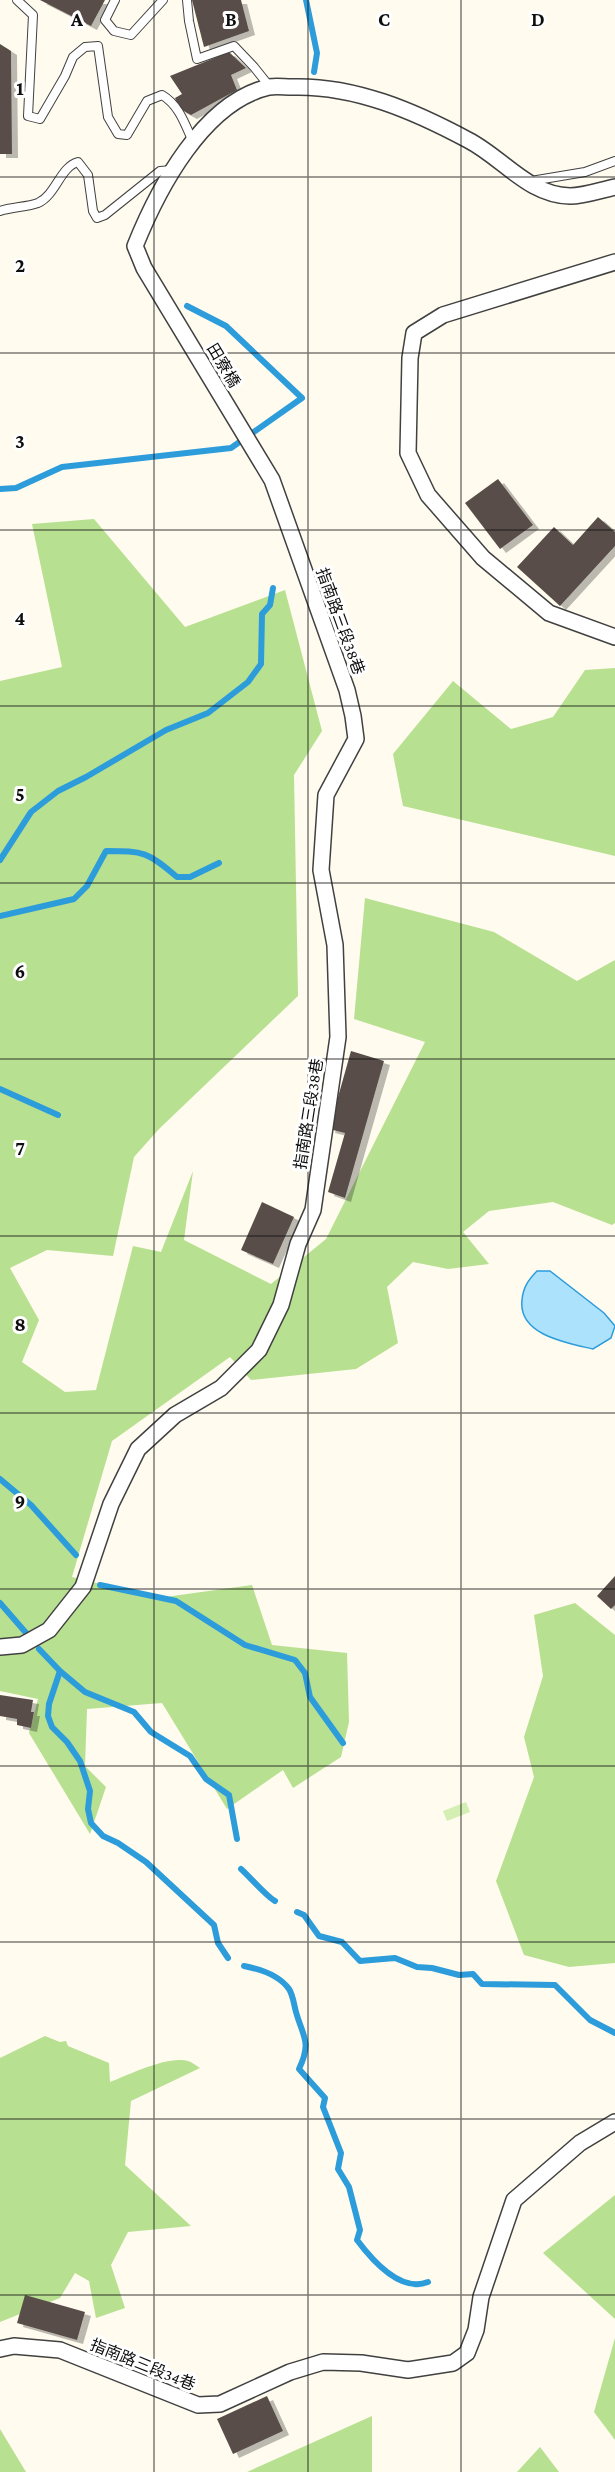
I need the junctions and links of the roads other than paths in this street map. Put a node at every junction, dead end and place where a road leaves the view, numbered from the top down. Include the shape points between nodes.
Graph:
1 (17, 0) edge
2 (115, 0) edge
3 (163, 0) edge
4 (187, 0) edge
5 (270, 87) junction
6 (193, 142) junction
7 (615, 161) edge
8 (173, 170) junction
9 (527, 182) junction
10 (615, 187) edge
11 (0, 211) edge
12 (615, 262) edge
13 (272, 480) joint
14 (615, 637) edge
15 (0, 1647) edge
16 (615, 2122) edge
17 (0, 2349) edge

1 - 6 lane via 33,15 28,116 40,119 73,57 85,47 98,46 108,117 118,134 127,135 147,101 162,94 182,116
2 - 3 lane via 105,20 114,31 131,35
4 - 5 lane via 197,58 234,46
5 - 6 street via 246,96 212,121
5 - 9 street via 308,86 342,91 405,109 471,141
6 - 8 street
7 - 9 lane via 585,172
8 - 11 lane via 160,171 97,218 88,175 78,162 71,164 39,203
8 - 13 street, 田寮橋 via 135,246 144,268
9 - 10 street via 548,193 572,196
12 - 14 street via 442,315 414,333 408,453 428,495 483,558 549,614
13 - 15 street, 指南路三段38巷 via 347,690 356,739 326,795 322,827 321,870 335,945 338,1038 313,1210 298,1244 282,1305 259,1350 221,1388 175,1415 138,1449 111,1504 84,1587 49,1630 22,1645
16 - 17 street, 指南路三段34巷 via 579,2143 514,2200 481,2297 468,2353 453,2363 408,2370 323,2362 290,2372 220,2404 198,2405 60,2350 14,2346

